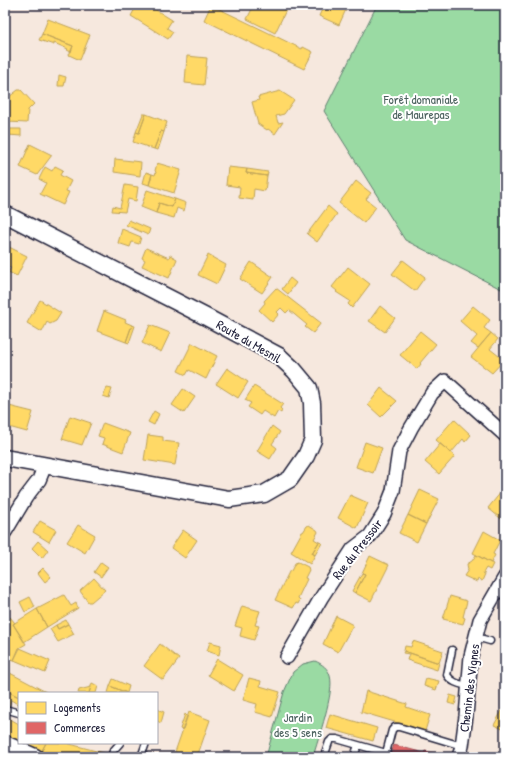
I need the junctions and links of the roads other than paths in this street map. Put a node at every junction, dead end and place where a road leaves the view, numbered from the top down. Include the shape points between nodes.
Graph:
1 (5, 214) edge
2 (505, 435) edge
3 (5, 458) edge
4 (45, 465) junction
5 (5, 532) edge
6 (505, 577) edge
7 (476, 637) junction
8 (490, 641) dead end
9 (452, 650) dead end
10 (287, 657) dead end
11 (468, 686) junction
12 (5, 709) edge
13 (18, 713) edge
14 (5, 744) edge
15 (119, 744) edge
16 (146, 744) edge
17 (358, 745) junction
18 (460, 751) edge
19 (385, 755) edge
20 (27, 756) edge
21 (111, 757) edge
22 (141, 757) edge
23 (324, 757) edge
24 (354, 757) edge

1 - 4 street, Route du Mesnil via 279,356 309,388 312,403 313,440 306,456 290,480 264,494 230,499
2 - 10 street, Rue du Pressoir via 445,381 432,393 399,451 393,491 384,514 370,536 353,549
3 - 4 street, Route du Mesnil
4 - 5 street via 39,480
6 - 7 street, Chemin des Vignes via 480,620
7 - 8 lane
7 - 11 street, Chemin des Vignes
9 - 11 lane via 447,675 450,680
11 - 18 street, Chemin des Vignes via 468,716
12 - 13 lane
14 - 20 street
15 - 21 lane
16 - 22 lane
17 - 19 lane
17 - 23 lane via 332,739
17 - 24 lane
18 - 19 lane via 395,727

